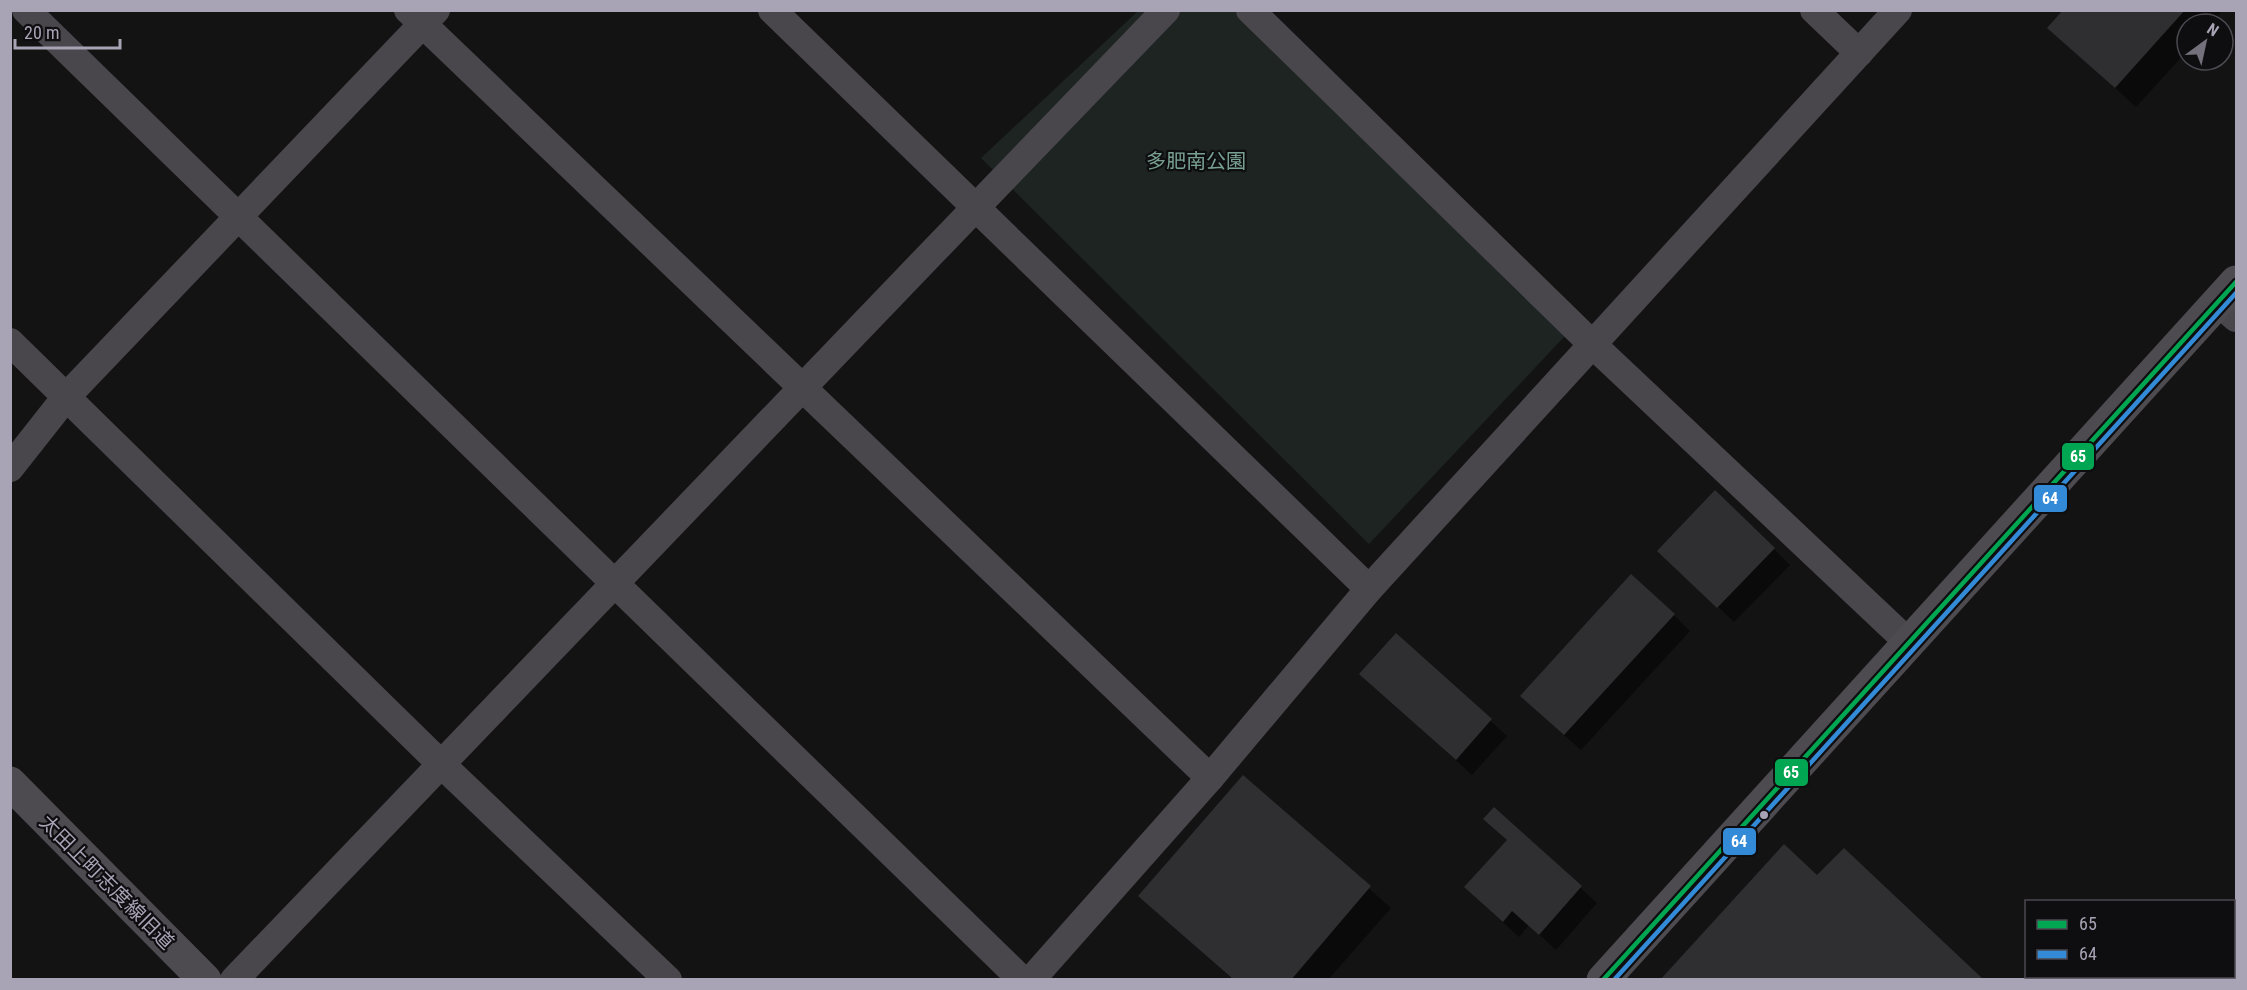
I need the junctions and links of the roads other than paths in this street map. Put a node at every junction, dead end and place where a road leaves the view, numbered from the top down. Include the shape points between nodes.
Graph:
1 (26, 10) edge
2 (772, 10) edge
3 (1166, 10) edge
4 (1250, 10) edge
5 (1814, 10) edge
6 (1898, 10) edge
7 (422, 15) edge
8 (1859, 53) junction
9 (976, 207) junction
10 (236, 217) junction
11 (2230, 301) edge
12 (10, 342) edge
13 (1592, 344) junction
14 (805, 388) junction
15 (66, 397) junction
16 (10, 468) edge
17 (613, 581) junction
18 (1369, 589) junction
19 (1909, 643) junction
20 (440, 763) junction
21 (1210, 778) junction
22 (10, 783) edge
23 (211, 979) edge
24 (668, 980) edge
25 (1022, 980) edge
26 (1031, 980) edge
27 (1603, 980) edge

1 - 10 street
2 - 9 street
3 - 9 street
4 - 13 street
5 - 8 street
6 - 8 street
7 - 10 street
7 - 14 street
8 - 13 street
9 - 14 street
9 - 18 street
10 - 15 street
10 - 17 street
11 - 19 street
12 - 15 street
13 - 18 street
13 - 19 street
14 - 17 street
14 - 21 street
15 - 16 street
15 - 20 street
17 - 20 street
17 - 25 street
18 - 21 street
19 - 27 street
20 - 23 street
20 - 24 street
21 - 26 street
22 - 23 street, 太田上町志度線旧道

